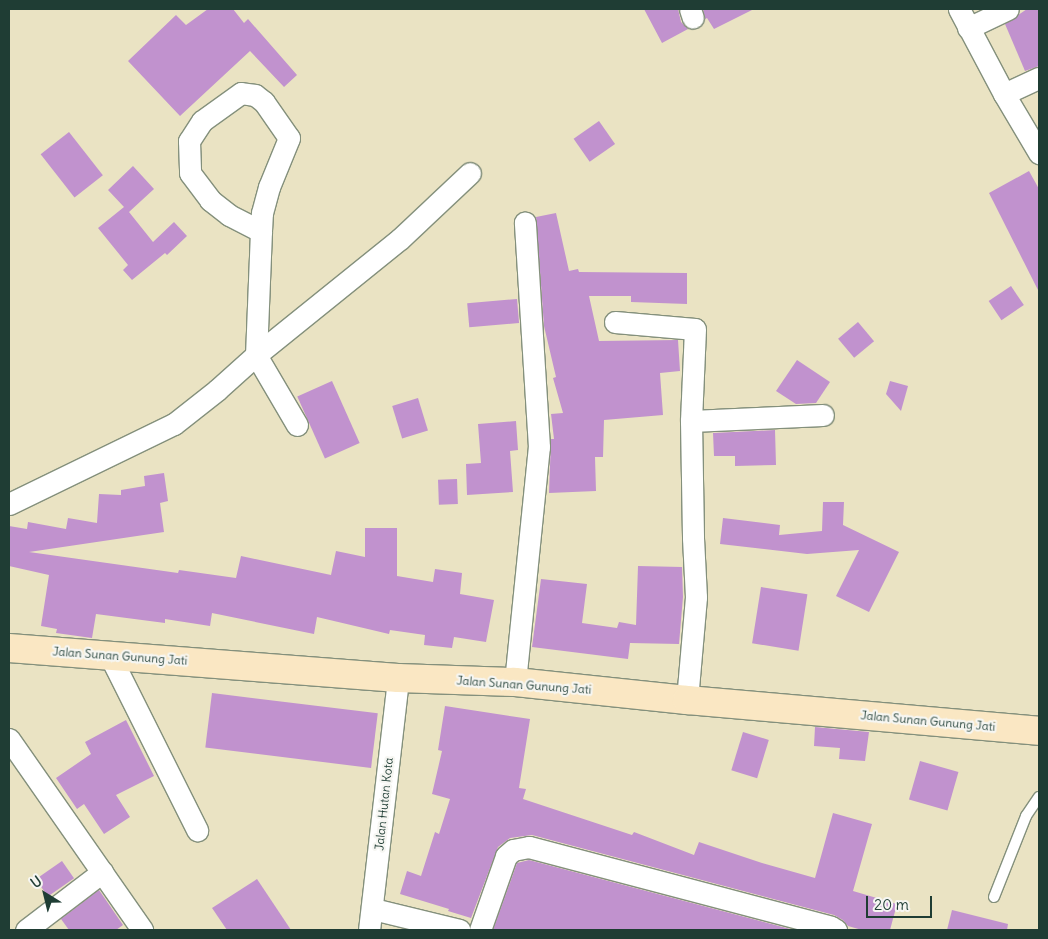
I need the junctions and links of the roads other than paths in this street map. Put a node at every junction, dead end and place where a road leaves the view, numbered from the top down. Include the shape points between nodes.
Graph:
1 (960, 9) edge
2 (1008, 9) edge
3 (968, 28) junction
4 (1039, 78) edge
5 (1004, 94) junction
6 (1039, 153) edge
7 (470, 173) dead end
8 (525, 222) dead end
9 (261, 230) junction
10 (615, 322) dead end
11 (256, 355) junction
12 (823, 415) dead end
13 (692, 422) junction
14 (297, 425) dead end
15 (9, 504) edge
16 (9, 648) edge
17 (110, 656) junction
18 (398, 678) junction
19 (515, 682) junction
20 (687, 700) junction
21 (1039, 731) edge
22 (9, 739) edge
23 (1039, 797) edge
24 (197, 830) dead end
25 (102, 872) junction
26 (994, 897) dead end
27 (373, 909) junction
28 (26, 930) edge
29 (142, 930) edge
30 (369, 930) edge
31 (460, 930) edge
32 (480, 930) edge
33 (836, 930) edge

1 - 3 street
2 - 3 street
3 - 5 street
4 - 5 street
5 - 6 street
7 - 11 street via 400,239
8 - 19 street via 539,447
9 - 9 street via 229,215 210,200 190,173 189,141 202,121 241,93 255,95 264,102 289,138 269,187
9 - 11 street
10 - 13 street via 695,329
11 - 14 street
11 - 15 street via 174,424
12 - 13 street
13 - 20 street via 696,597
16 - 17 street, Jalan Sunan Gunung Jati
17 - 18 street, Jalan Sunan Gunung Jati
17 - 24 street
18 - 19 street, Jalan Sunan Gunung Jati
18 - 27 street, Jalan Hutan Kota
19 - 20 street, Jalan Sunan Gunung Jati
20 - 21 street, Jalan Sunan Gunung Jati
22 - 25 street
23 - 26 lane via 1026,816
25 - 28 street
25 - 29 street
27 - 30 street, Jalan Hutan Kota
27 - 31 street
32 - 33 street via 506,856 513,850 529,848

